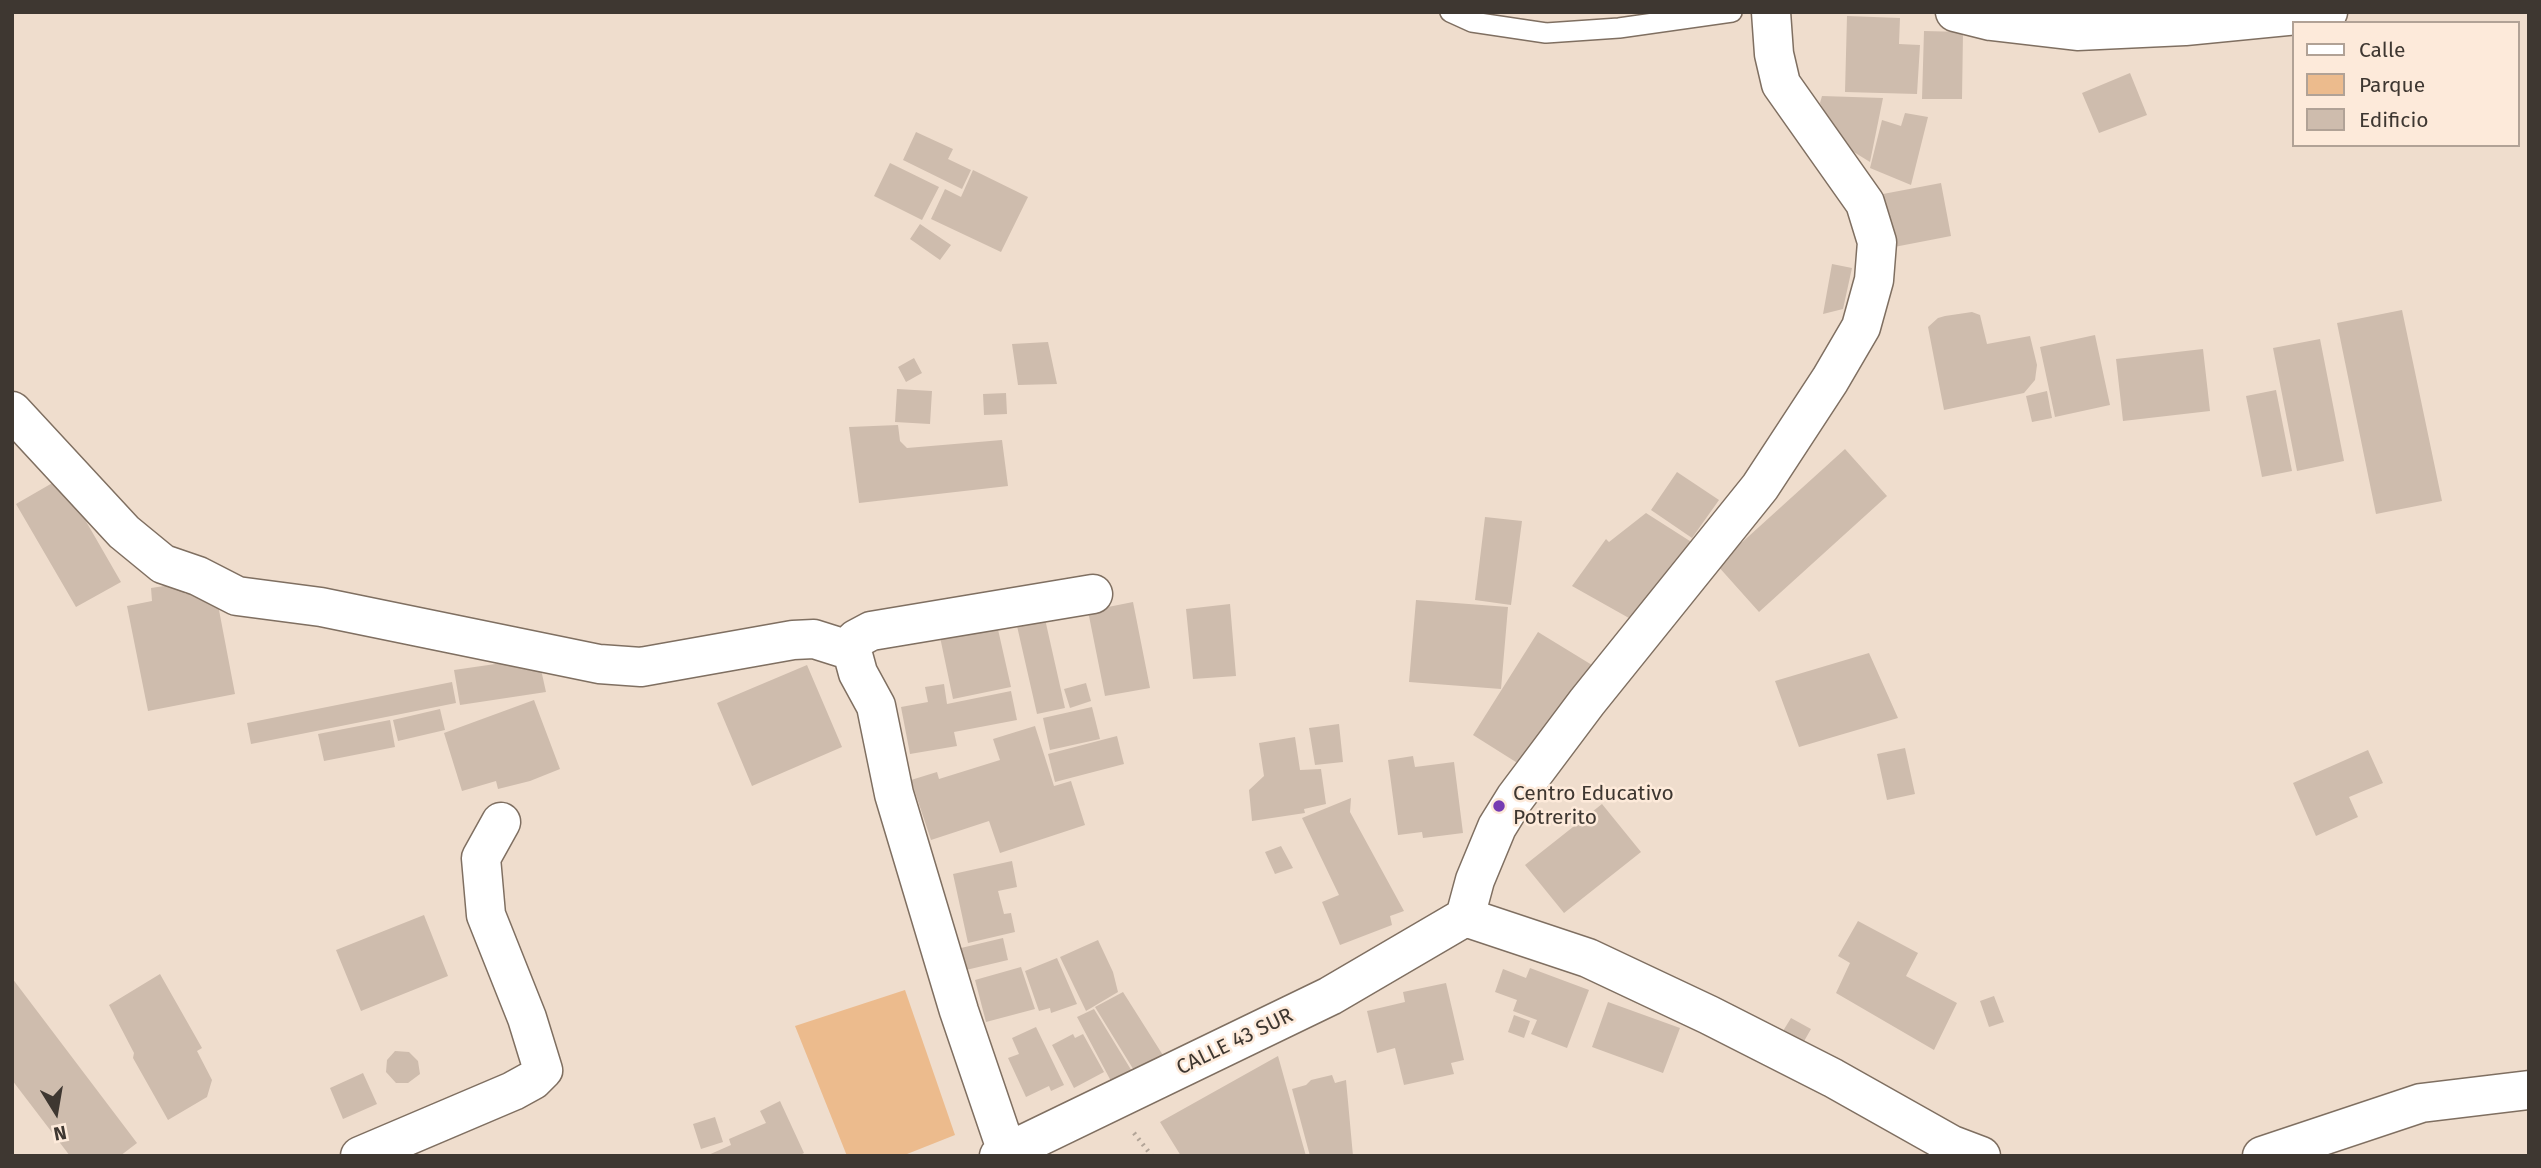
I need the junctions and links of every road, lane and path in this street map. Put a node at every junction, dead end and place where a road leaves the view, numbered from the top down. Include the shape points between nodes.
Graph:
1 (1450, 12) edge
2 (1732, 12) edge
3 (1771, 12) edge
4 (1955, 12) edge
5 (2328, 12) edge
6 (12, 411) edge
7 (1093, 594) dead end
8 (852, 651) junction
9 (501, 822) dead end
10 (1465, 917) junction
11 (2529, 1090) edge
12 (1003, 1154) edge
13 (360, 1156) edge
14 (1981, 1156) edge
15 (2262, 1156) edge

1 - 2 lane via 1472,22 1546,33
3 - 10 street via 1781,84 1865,203 1877,242 1874,280 1861,327 1760,486 1515,798 1497,827
4 - 5 street via 2077,31
6 - 8 street via 124,532 163,564 237,596 321,607 599,664 641,667 793,640 814,639
7 - 8 street via 871,631 856,639
8 - 12 street via 876,706 894,794
9 - 13 street via 481,858 486,915 527,1018 542,1070 513,1091
10 - 12 street, CALLE 43 SUR via 1330,996
10 - 14 street via 1600,963
11 - 15 street via 2421,1103

